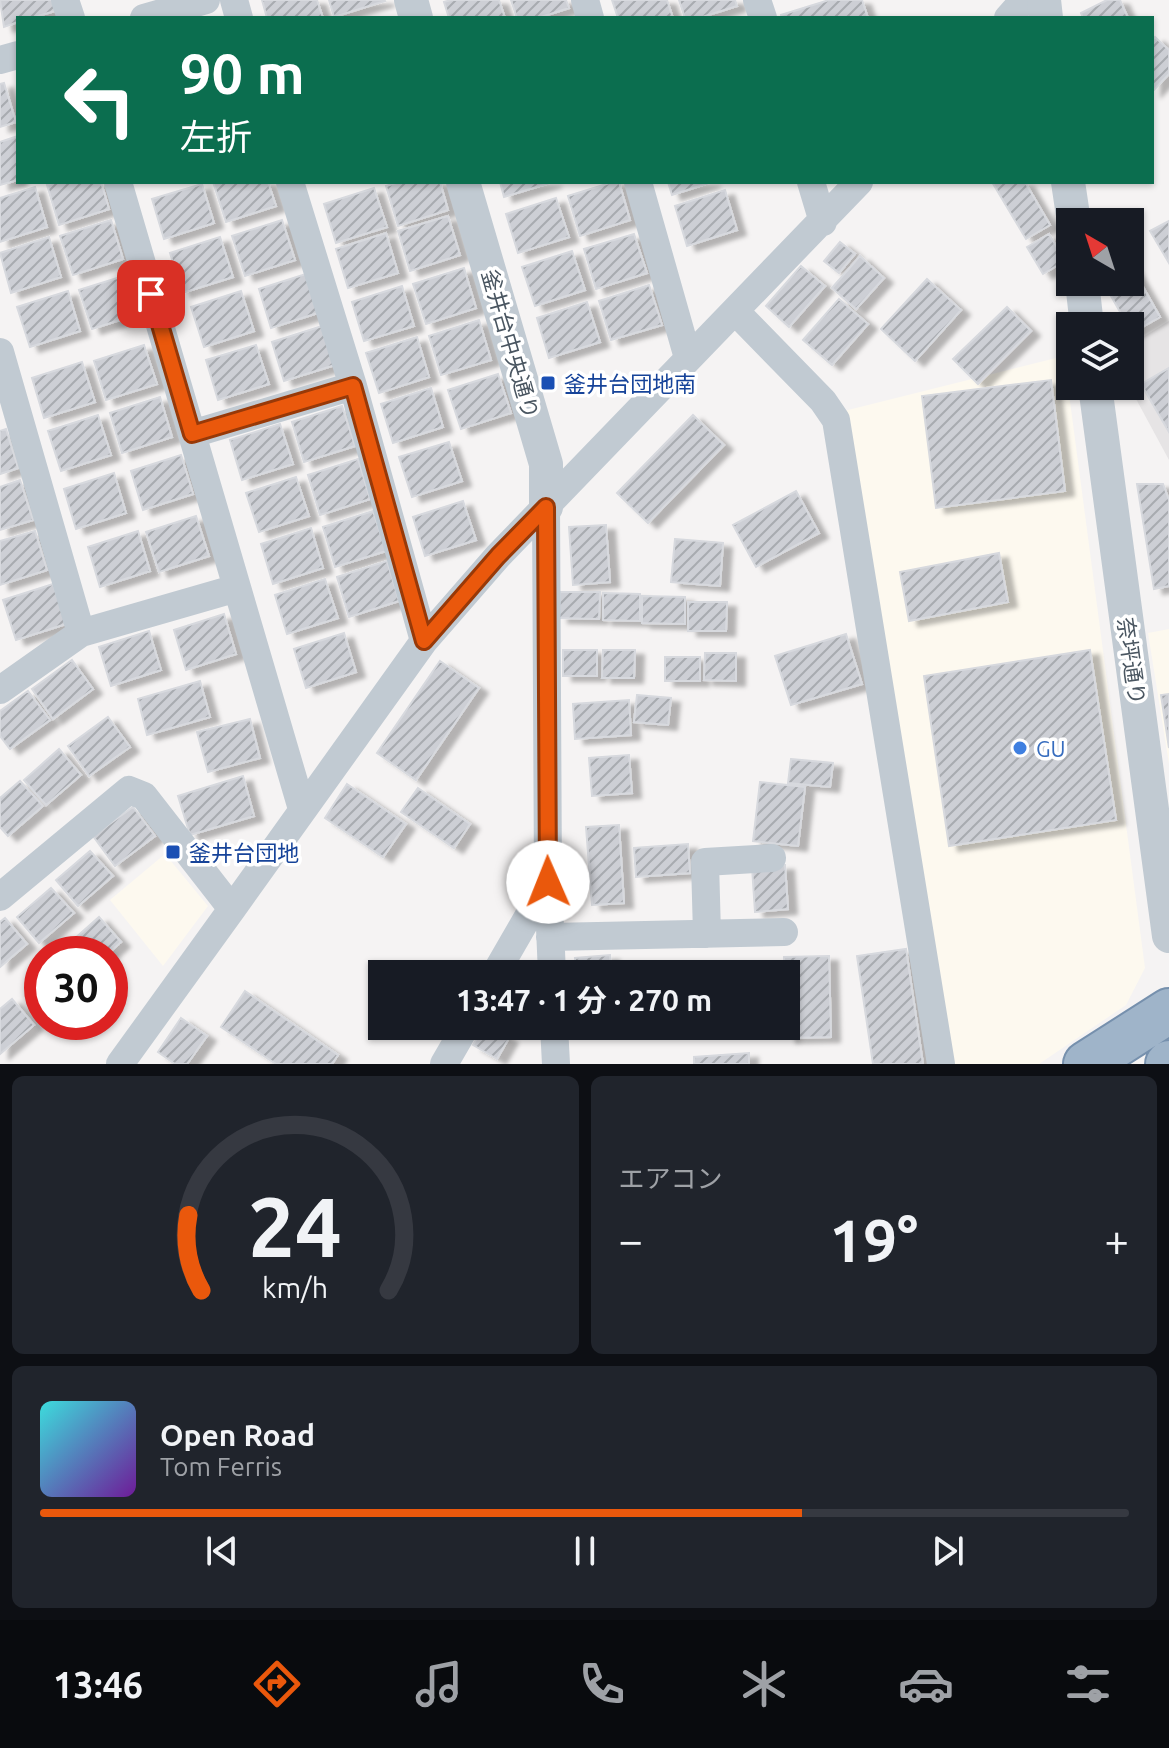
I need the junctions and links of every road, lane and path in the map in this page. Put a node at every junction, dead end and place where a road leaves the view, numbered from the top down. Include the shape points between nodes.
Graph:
1 (206, 0) edge
2 (1024, 0) edge
3 (151, 16) edge
4 (1010, 16) edge
5 (119, 184) edge
6 (291, 184) edge
7 (464, 184) edge
8 (639, 184) edge
9 (812, 184) edge
10 (857, 184) edge
11 (1068, 184) edge
12 (1072, 208) edge
13 (823, 222) junction
14 (736, 312) junction
15 (0, 352) edge
16 (688, 358) junction
17 (353, 386) junction
18 (1097, 400) edge
19 (192, 434) junction
20 (546, 507) junction
21 (237, 588) junction
22 (81, 633) junction
23 (424, 641) junction
24 (0, 690) edge
25 (302, 809) junction
26 (772, 858) dead end
27 (548, 882) junction
28 (0, 897) edge
29 (232, 909) junction
30 (784, 932) dead end
31 (707, 934) junction
32 (1169, 936) edge
33 (550, 937) junction
34 (503, 960) edge
35 (551, 960) edge
36 (1169, 1011) edge
37 (458, 1040) edge
38 (555, 1040) edge
39 (120, 1064) edge
40 (444, 1064) edge
41 (556, 1064) edge
42 (941, 1064) edge
43 (1086, 1064) edge

1 - 3 street
2 - 4 street
5 - 19 street
6 - 17 street
7 - 20 street, 釜井台中央通り via 546,464
8 - 16 street
9 - 13 street
10 - 13 street
11 - 12 street
13 - 14 street
14 - 16 street
14 - 42 street via 836,420
15 - 22 street
16 - 20 street
17 - 19 street
17 - 23 street
18 - 32 street, 奈坪通り
19 - 21 street
20 - 23 street
20 - 27 street
21 - 22 street
21 - 25 street
22 - 24 street
23 - 25 street
25 - 29 street
26 - 31 street via 705,862
27 - 33 street
27 - 34 street
28 - 29 street via 129,790 144,796
29 - 39 street
30 - 31 street
31 - 33 street
33 - 35 street
36 - 43 highway
37 - 40 street
38 - 41 street

